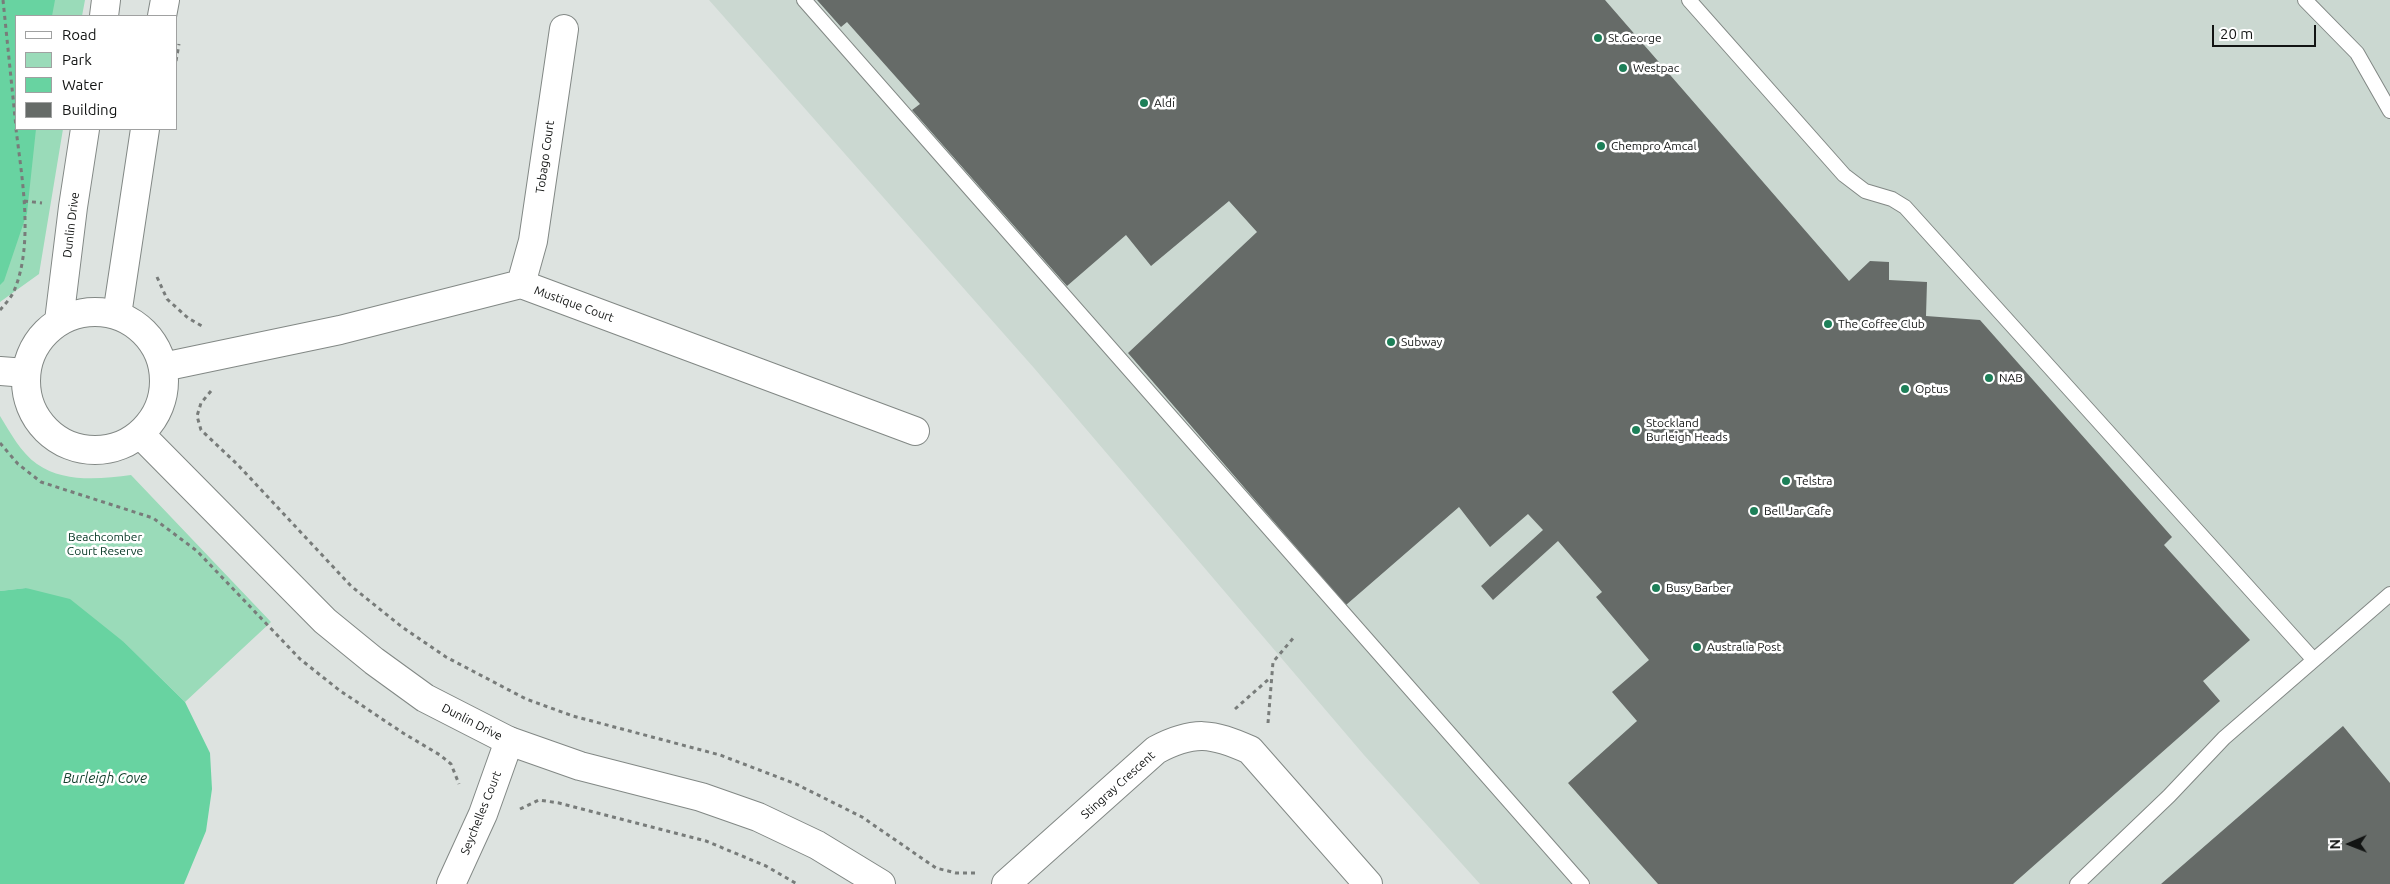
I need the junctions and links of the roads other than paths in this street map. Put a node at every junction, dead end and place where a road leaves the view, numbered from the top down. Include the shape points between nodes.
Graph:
1 (106, 0) edge
2 (165, 0) edge
3 (804, 0) edge
4 (1689, 0) edge
5 (2305, 0) edge
6 (104, 15) edge
7 (162, 15) edge
8 (564, 29) dead end
9 (2390, 111) edge
10 (86, 130) edge
11 (145, 130) edge
12 (521, 284) junction
13 (117, 315) junction
14 (59, 321) junction
15 (163, 367) junction
16 (13, 372) edge
17 (915, 431) dead end
18 (140, 434) junction
19 (2388, 601) edge
20 (2312, 660) junction
21 (509, 741) junction
22 (994, 880) edge
23 (451, 884) edge
24 (881, 884) edge
25 (1368, 884) edge
26 (1582, 884) edge
27 (2077, 884) edge

1 - 6 street
2 - 7 street
3 - 26 lane
4 - 20 lane via 1844,175 1865,191 1905,206
5 - 9 lane via 2357,54
8 - 12 street, Tobago Court via 533,241
10 - 14 street, Dunlin Drive
11 - 13 street
12 - 15 street, Mustique Court via 340,330
12 - 17 street, Mustique Court
13 - 14 street via 98,311 78,313
13 - 15 street via 134,323 147,335
14 - 16 street via 43,335 32,353
15 - 18 street via 164,386 160,404
16 - 18 street via 34,413 46,430 62,442 82,449 102,450 122,445
18 - 21 street, Dunlin Drive via 325,620 374,661 425,698
19 - 20 lane
20 - 27 lane via 2224,738
21 - 23 street, Seychelles Court via 483,814
21 - 24 street, Dunlin Drive via 580,766 701,797 758,817 816,844
22 - 25 street, Stingray Crescent via 1156,750 1176,740 1199,736 1223,738 1250,750

